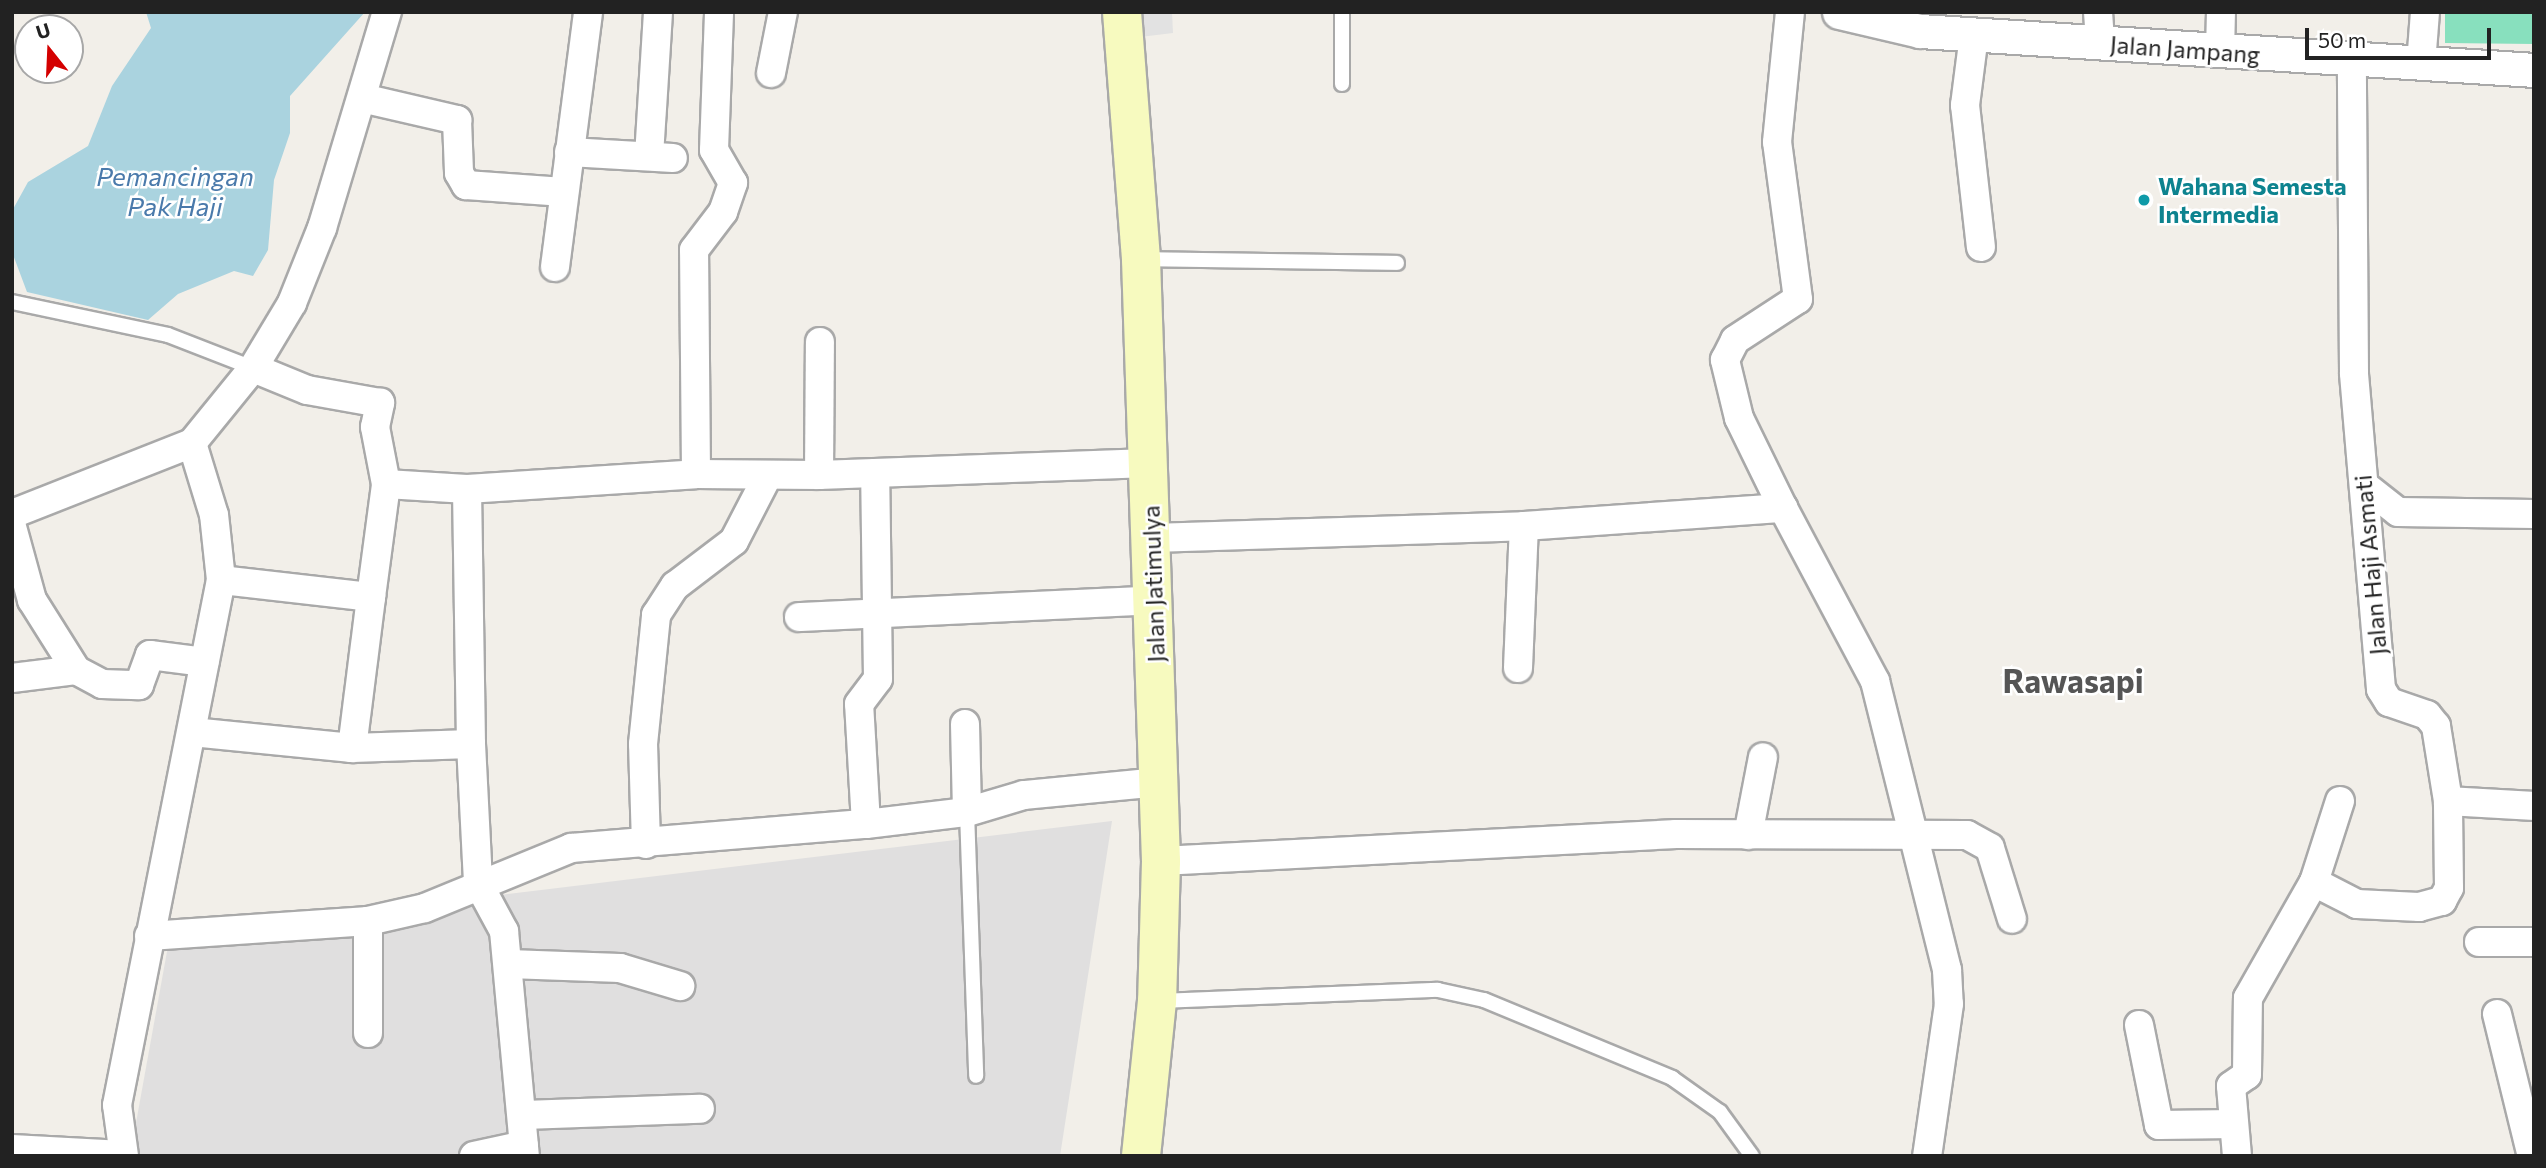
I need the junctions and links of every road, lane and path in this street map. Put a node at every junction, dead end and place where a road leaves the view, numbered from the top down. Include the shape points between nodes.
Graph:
1 (387, 12) edge
2 (588, 12) edge
3 (658, 12) edge
4 (719, 12) edge
5 (783, 12) edge
6 (1122, 12) edge
7 (1342, 12) edge
8 (1790, 12) edge
9 (2221, 12) edge
10 (2425, 12) edge
11 (1849, 14) edge
12 (2099, 27) edge
13 (1974, 34) junction
14 (2220, 52) junction
15 (2352, 60) junction
16 (2421, 64) junction
17 (2534, 70) edge
18 (771, 73) dead end
19 (1342, 84) dead end
20 (362, 98) junction
21 (569, 152) junction
22 (564, 192) junction
23 (1981, 247) dead end
24 (1141, 259) junction
25 (1397, 262) dead end
26 (555, 267) dead end
27 (12, 302) edge
28 (820, 342) dead end
29 (253, 368) junction
30 (192, 443) junction
31 (1149, 463) junction
32 (874, 473) junction
33 (695, 474) junction
34 (819, 475) junction
35 (766, 479) junction
36 (386, 484) junction
37 (2365, 486) junction
38 (467, 489) junction
39 (1783, 508) junction
40 (12, 514) edge
41 (2534, 514) edge
42 (1524, 526) junction
43 (12, 527) edge
44 (1152, 538) junction
45 (221, 580) junction
46 (371, 597) junction
47 (1154, 600) junction
48 (877, 613) junction
49 (799, 617) dead end
50 (205, 662) junction
51 (1518, 668) dead end
52 (76, 670) junction
53 (12, 678) edge
54 (965, 724) dead end
55 (192, 732) junction
56 (471, 744) junction
57 (352, 748) junction
58 (1763, 757) dead end
59 (1158, 782) junction
60 (2340, 800) dead end
61 (2448, 801) junction
62 (2534, 806) edge
63 (967, 812) junction
64 (866, 824) junction
65 (1748, 835) junction
66 (1914, 835) junction
67 (646, 844) junction
68 (1161, 861) junction
69 (2314, 882) junction
70 (478, 883) junction
71 (2012, 919) dead end
72 (368, 921) junction
73 (149, 936) junction
74 (2479, 942) dead end
75 (2534, 943) edge
76 (509, 964) junction
77 (680, 986) dead end
78 (1157, 1001) junction
79 (2497, 1014) dead end
80 (2139, 1025) dead end
81 (368, 1033) dead end
82 (976, 1076) dead end
83 (700, 1109) dead end
84 (524, 1115) junction
85 (2234, 1124) junction
86 (12, 1149) edge
87 (525, 1150) edge
88 (123, 1155) edge
89 (474, 1156) edge
90 (1140, 1156) edge
91 (1752, 1156) edge
92 (1927, 1156) edge
93 (2237, 1156) edge
94 (2532, 1156) edge

1 - 20 street
2 - 21 street
3 - 21 street via 661,157
4 - 33 street via 714,150 733,183 723,212 694,250
5 - 18 street
6 - 24 main road, Jalan Jatimulya
7 - 19 lane
8 - 39 street via 1777,142 1798,299 1735,340 1725,360 1739,418
9 - 14 street
10 - 16 street
11 - 13 street, Jalan Jampang
12 - 13 street, Jalan Jampang
12 - 14 street, Jalan Jampang
13 - 23 street via 1965,106
14 - 15 street, Jalan Jampang
15 - 16 street, Jalan Jampang
15 - 37 street, Jalan Haji Asmati via 2354,373
16 - 17 street, Jalan Jampang
20 - 22 street via 457,120 459,173 466,185
20 - 29 street via 297,291
21 - 22 street
22 - 26 street
24 - 25 lane
24 - 31 main road, Jalan Jatimulya
27 - 29 lane via 168,335
28 - 34 street
29 - 30 street
29 - 36 street via 307,390 380,403 375,427
30 - 40 street
30 - 45 street via 214,515
31 - 32 street
31 - 44 main road, Jalan Jatimulya
32 - 34 street
32 - 48 street
33 - 35 street
33 - 38 street
34 - 35 street
35 - 67 street via 734,541 675,586 656,615 643,744
36 - 38 street
36 - 46 street
37 - 41 street via 2398,512
37 - 61 street, Jalan Haji Asmati via 2381,689 2389,702 2427,715 2435,726
38 - 56 street
39 - 42 street
39 - 66 street via 1866,657
42 - 44 street
42 - 51 street
43 - 52 street via 32,600
44 - 47 main road, Jalan Jatimulya
45 - 46 street
45 - 50 street
46 - 57 street
47 - 48 street
47 - 59 main road, Jalan Jatimulya
48 - 49 street
48 - 64 street via 878,679 859,704
50 - 52 street via 150,655 139,685 102,684
50 - 55 street
52 - 53 street
54 - 63 street
55 - 57 street
55 - 73 street
56 - 57 street
56 - 70 street
58 - 65 street
59 - 63 street via 1024,795
59 - 68 main road, Jalan Jatimulya
60 - 69 street
61 - 62 street
61 - 69 street, Jalan Haji Asmati via 2449,888 2442,901 2419,907 2357,904
63 - 64 street
63 - 82 lane
64 - 67 street
65 - 66 street
65 - 68 street
66 - 71 street via 1981,839 1990,848
66 - 92 street via 1949,986
67 - 70 street via 571,848
68 - 78 main road, Jalan Jatimulya
69 - 85 street via 2248,998 2248,1067 2244,1081 2231,1086
70 - 72 street via 425,908
70 - 76 street via 496,909
72 - 73 street
72 - 81 street
73 - 88 street via 117,1105
74 - 75 street
76 - 77 street via 620,968
76 - 84 street
78 - 90 main road, Jalan Jatimulya
78 - 91 lane via 1437,990 1484,1000 1672,1078 1720,1112
79 - 94 street
80 - 85 street via 2159,1125
83 - 84 street
84 - 87 street
85 - 93 street
86 - 88 street
87 - 89 street

